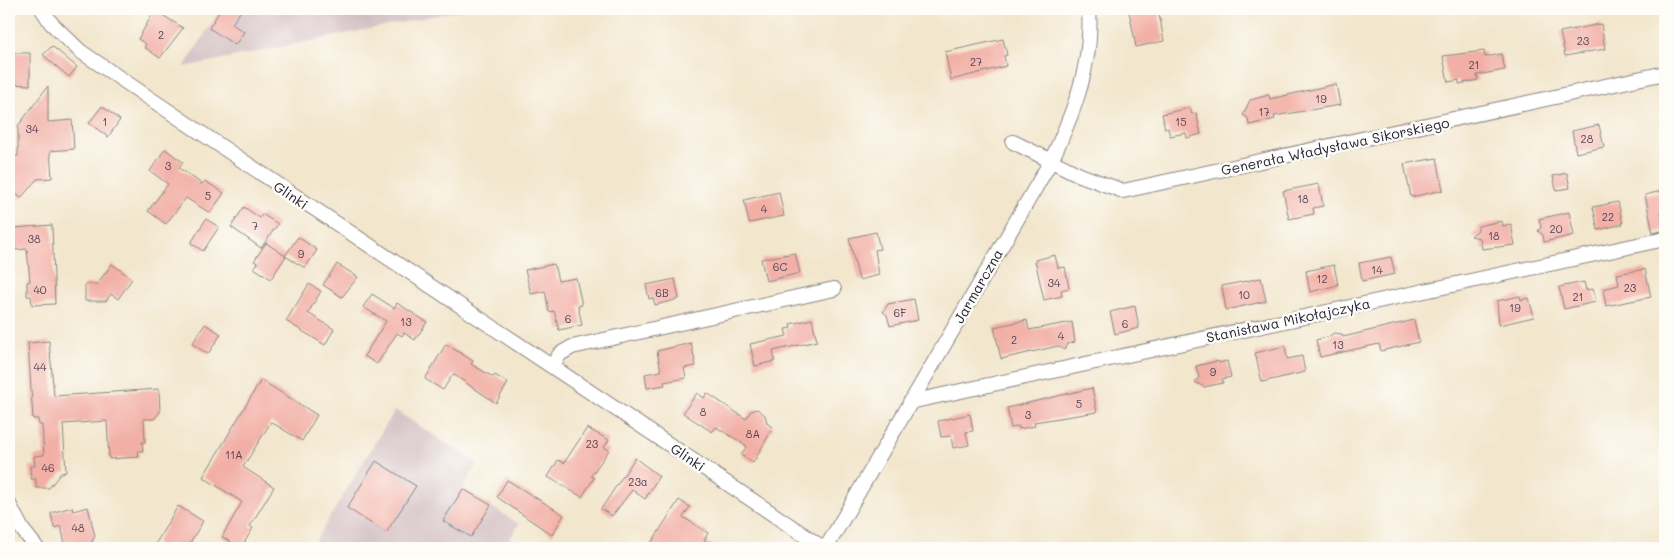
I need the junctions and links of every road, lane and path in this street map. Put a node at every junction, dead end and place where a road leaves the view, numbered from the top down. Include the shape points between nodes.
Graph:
1 (42, 9) edge
2 (1089, 9) edge
3 (1665, 73) edge
4 (1013, 142) dead end
5 (1050, 160) junction
6 (1665, 239) edge
7 (834, 289) dead end
8 (552, 366) junction
9 (910, 402) junction
10 (9, 504) edge
11 (37, 548) edge
12 (824, 548) edge

1 - 8 street, Glinki via 51,23 80,51 301,202
2 - 5 street, Jarmarczna via 1087,61 1081,87 1071,119
3 - 5 street, Generała Władysława Sikorskiego via 1123,191
4 - 5 street, Generała Władysława Sikorskiego
5 - 9 street, Jarmarczna
6 - 9 street, Stanisława Mikołajczyka
7 - 8 street via 572,347 560,354
8 - 12 street, Glinki
9 - 12 street, Jarmarczna
10 - 11 street

